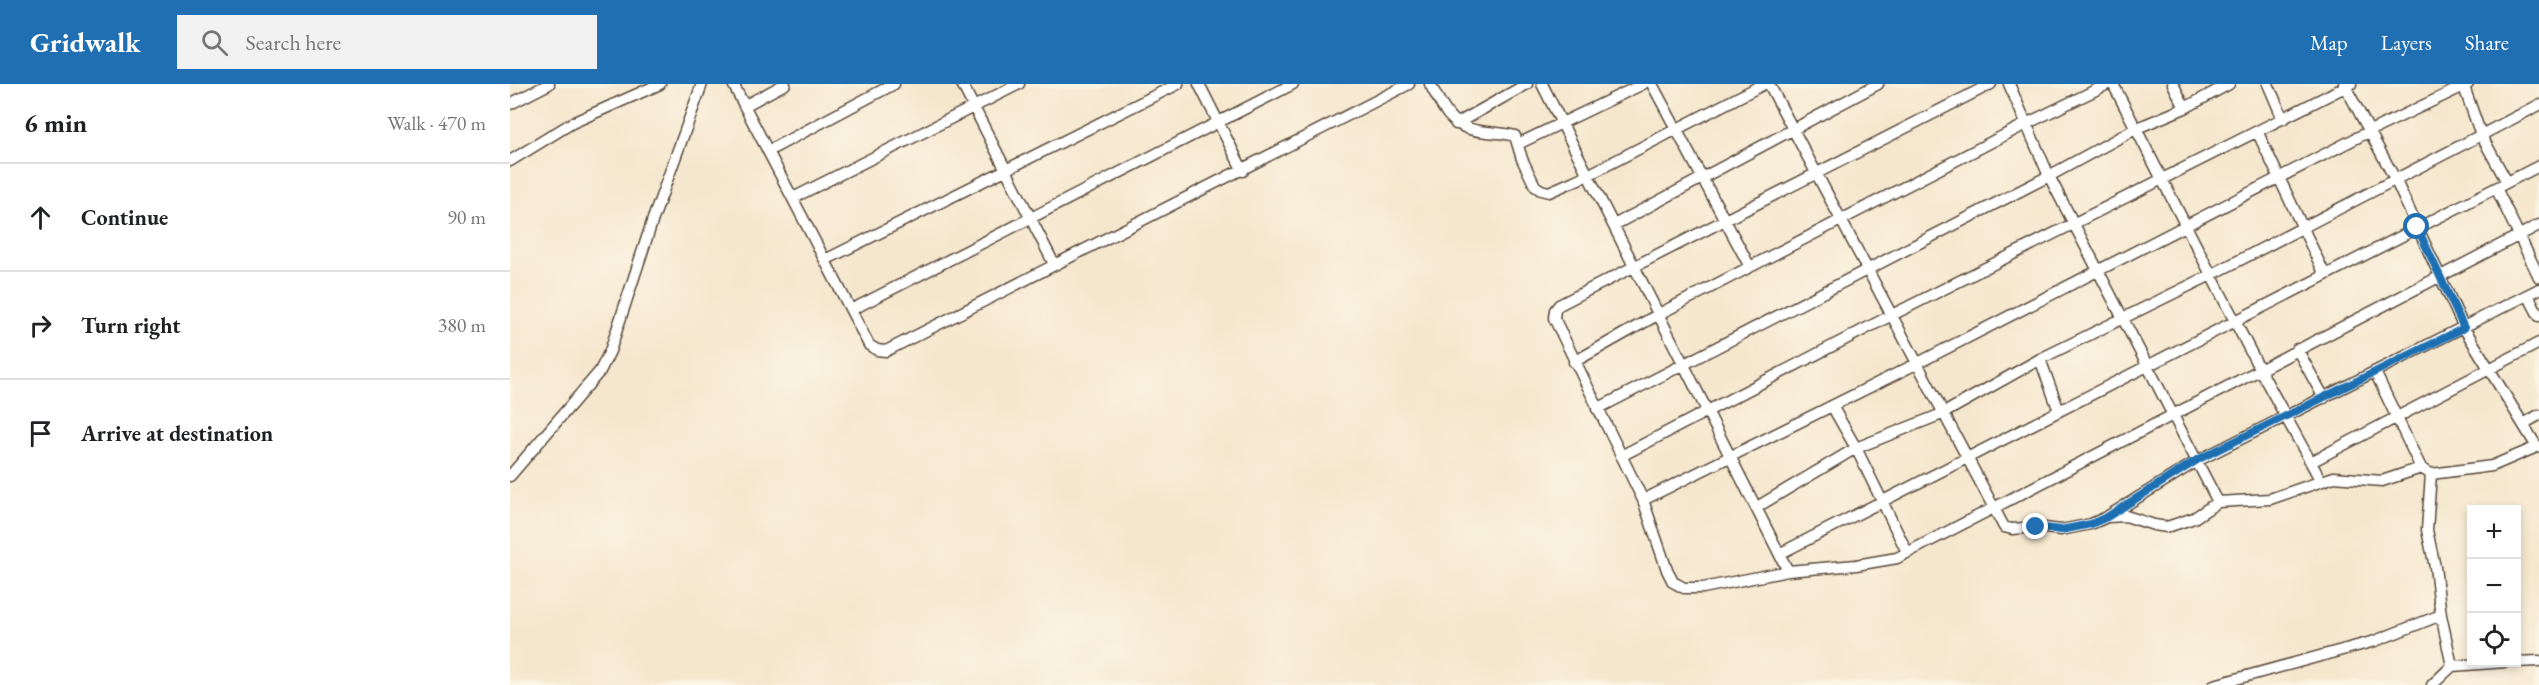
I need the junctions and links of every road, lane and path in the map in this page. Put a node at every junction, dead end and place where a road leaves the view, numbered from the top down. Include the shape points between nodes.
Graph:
1 (549, 84) edge
2 (660, 84) edge
3 (702, 84) edge
4 (733, 84) edge
5 (785, 84) edge
6 (894, 84) edge
7 (962, 84) edge
8 (1019, 84) edge
9 (1178, 84) edge
10 (1199, 84) edge
11 (1293, 84) edge
12 (1410, 84) edge
13 (1430, 84) edge
14 (1527, 84) edge
15 (1542, 84) edge
16 (1643, 84) edge
17 (1652, 84) edge
18 (1764, 84) edge
19 (1769, 84) edge
20 (1878, 84) edge
21 (1991, 84) edge
22 (2009, 84) edge
23 (2110, 84) edge
24 (2173, 84) edge
25 (2229, 84) edge
26 (2268, 84) edge
27 (2347, 85) edge
28 (2465, 85) edge
29 (510, 104) edge
30 (2539, 105) edge
31 (744, 106) junction
32 (973, 106) junction
33 (2185, 108) junction
34 (2283, 119) junction
35 (1218, 122) junction
36 (2028, 123) junction
37 (1456, 124) junction
38 (1562, 125) junction
39 (1792, 128) junction
40 (2137, 128) junction
41 (1676, 129) junction
42 (2370, 131) junction
43 (2258, 133) junction
44 (2481, 135) junction
45 (1518, 144) junction
46 (768, 152) junction
47 (510, 161) edge
48 (2539, 166) edge
49 (1006, 170) junction
50 (1243, 171) junction
51 (1815, 173) junction
52 (1588, 175) junction
53 (1703, 176) junction
54 (2049, 177) junction
55 (2161, 178) junction
56 (2278, 179) junction
57 (2395, 179) junction
58 (2507, 182) junction
59 (2496, 188) junction
60 (792, 198) junction
61 (1030, 217) junction
62 (1725, 220) junction
63 (1840, 221) junction
64 (1614, 225) junction
65 (2074, 225) junction
66 (2185, 225) junction
67 (2539, 225) edge
68 (2417, 227) junction
69 (2301, 228) junction
70 (2519, 234) junction
71 (825, 261) junction
72 (1054, 264) junction
73 (1635, 267) junction
74 (1750, 267) junction
75 (1867, 271) junction
76 (2098, 271) junction
77 (2211, 275) junction
78 (2325, 275) junction
79 (2539, 276) edge
80 (2439, 278) junction
81 (2539, 289) edge
82 (2528, 295) junction
83 (851, 310) junction
84 (1659, 314) junction
85 (1892, 315) junction
86 (2539, 316) edge
87 (2122, 319) junction
88 (2235, 322) junction
89 (2464, 328) junction
90 (2539, 343) edge
91 (2297, 349) junction
92 (2040, 358) junction
93 (1574, 362) junction
94 (1916, 364) junction
95 (1685, 365) junction
96 (2146, 365) junction
97 (2259, 368) junction
98 (2488, 369) junction
99 (2375, 372) junction
100 (2324, 398) junction
101 (1832, 406) junction
102 (1597, 409) junction
103 (1708, 411) junction
104 (2059, 411) junction
105 (1942, 414) junction
106 (2170, 414) junction
107 (2539, 415) edge
108 (2397, 416) junction
109 (2286, 417) junction
110 (2523, 424) junction
111 (2538, 446) edge
112 (1856, 448) junction
113 (1621, 456) junction
114 (1731, 457) junction
115 (1966, 459) junction
116 (2197, 460) junction
117 (2311, 462) junction
118 (2426, 471) junction
119 (510, 476) edge
120 (2321, 481) junction
121 (1643, 500) junction
122 (1883, 502) junction
123 (2218, 502) junction
124 (1756, 507) junction
125 (1993, 509) junction
126 (2107, 517) junction
127 (1907, 552) junction
128 (1781, 553) junction
129 (1788, 571) junction
130 (2441, 615) junction
131 (2539, 661) edge
132 (2521, 662) edge
133 (2467, 665) edge
134 (2452, 666) junction
135 (2214, 685) edge
136 (2432, 685) edge

1 - 29 street
2 - 47 street via 572,123
3 - 119 street via 610,351 600,371
4 - 31 street
5 - 31 street
6 - 46 street
7 - 32 street
8 - 32 street
9 - 49 street
10 - 35 street
11 - 35 street
12 - 50 street
13 - 37 street
14 - 37 street
15 - 38 street
16 - 38 street
17 - 41 street
18 - 41 street
19 - 39 street
20 - 39 street
21 - 51 street
22 - 36 street
23 - 36 street
23 - 40 street
24 - 33 street
25 - 33 street
26 - 34 street
27 - 34 street
27 - 42 street
28 - 42 street
28 - 44 street
30 - 44 street
31 - 46 street
32 - 49 street
32 - 60 street
33 - 40 street
34 - 43 street
35 - 50 street
35 - 61 street
36 - 54 street
36 - 63 street
37 - 45 street via 1469,131 1511,134
38 - 45 street
38 - 52 street
39 - 51 street
39 - 53 street
40 - 54 street
40 - 55 street
41 - 52 street
41 - 53 street
42 - 56 street
42 - 57 street
43 - 55 street
43 - 56 street
44 - 57 street
44 - 58 street
45 - 52 street via 1540,190 1549,192
46 - 60 street
48 - 58 street
49 - 61 street
49 - 71 street
50 - 72 street
51 - 62 street
51 - 63 street
52 - 64 street
53 - 62 street
53 - 64 street
54 - 65 street
54 - 75 street
55 - 65 street
55 - 66 street
56 - 66 street
56 - 69 street
57 - 68 street
57 - 69 street
58 - 59 street
59 - 68 street
59 - 70 street
60 - 71 street
61 - 72 street
61 - 83 street
62 - 73 street
62 - 74 street
63 - 74 street
63 - 75 street
64 - 73 street
65 - 76 street
65 - 85 street
66 - 76 street
66 - 77 street
67 - 70 street
68 - 78 street
68 - 80 street
69 - 77 street
69 - 78 street
70 - 79 street
70 - 80 street
71 - 83 street
72 - 83 street via 886,351 869,345
73 - 84 street
73 - 93 street via 1555,310 1554,318
74 - 84 street
75 - 85 street
75 - 95 street
76 - 87 street
76 - 94 street
77 - 87 street
77 - 88 street
78 - 88 street
80 - 89 street
80 - 91 street
81 - 82 street
82 - 86 street
82 - 89 street
84 - 93 street
84 - 95 street
85 - 94 street
85 - 103 street
87 - 92 street
87 - 96 street
88 - 96 street
88 - 97 street
89 - 98 street
89 - 99 street
90 - 98 street
91 - 97 street
91 - 100 street
92 - 104 street
92 - 105 street
93 - 102 street
94 - 101 street
94 - 105 street
95 - 102 street
95 - 103 street
96 - 104 street
96 - 106 street
97 - 106 street
97 - 109 street
98 - 108 street
98 - 110 street
99 - 100 street
99 - 108 street
100 - 109 street
101 - 112 street
101 - 114 street
102 - 113 street
103 - 113 street
103 - 114 street
104 - 115 street
105 - 112 street
105 - 115 street
106 - 116 street
106 - 125 street
107 - 110 street
108 - 117 street
108 - 118 street
109 - 116 street
109 - 117 street
110 - 111 street
111 - 118 street via 2492,466
112 - 122 street
112 - 124 street
113 - 121 street
114 - 121 street
114 - 124 street
115 - 122 street
115 - 125 street
116 - 123 street
116 - 126 street
117 - 120 street
118 - 120 street via 2382,480 2343,476
118 - 130 street via 2427,530
120 - 123 street via 2270,499
121 - 129 street via 1667,570 1673,582 1684,588 1703,588
122 - 127 street
122 - 128 street
123 - 126 street via 2187,521 2167,527 2126,516
124 - 128 street
125 - 126 street via 2004,527 2012,529 2061,530
125 - 127 street
127 - 129 street via 1897,558 1856,565
128 - 129 street
130 - 134 street
130 - 135 street via 2375,641
131 - 132 street
133 - 134 street
134 - 136 street

